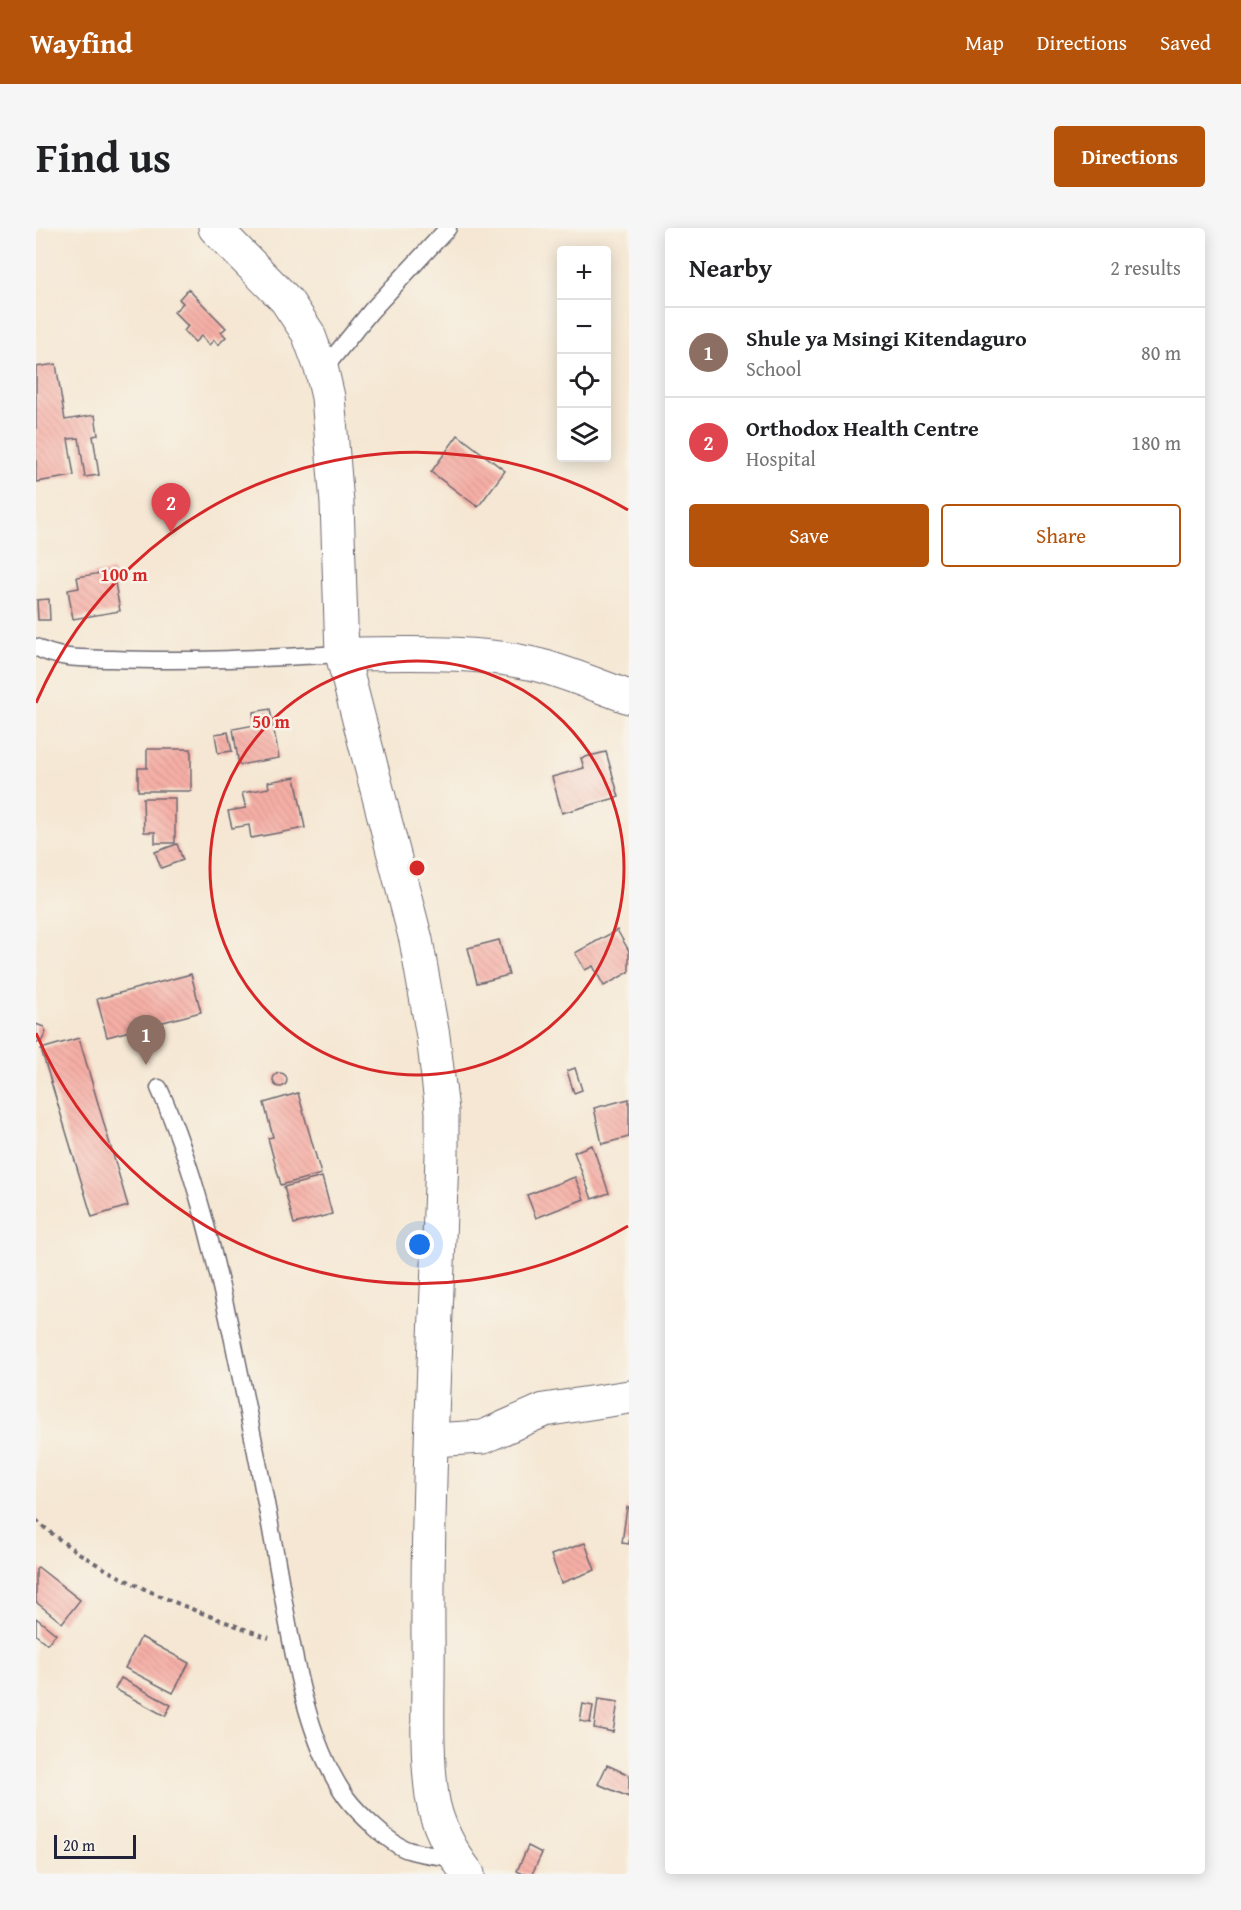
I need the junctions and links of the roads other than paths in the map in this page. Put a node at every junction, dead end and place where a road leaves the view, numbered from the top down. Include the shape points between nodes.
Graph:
1 (215, 228) edge
2 (448, 228) edge
3 (322, 371) junction
4 (36, 647) edge
5 (342, 654) junction
6 (629, 698) edge
7 (159, 1088) dead end
8 (629, 1397) edge
9 (432, 1440) junction
10 (463, 1867) edge

1 - 3 street via 286,300 308,333
2 - 3 lane
3 - 5 street via 328,396 337,503
4 - 5 lane via 67,656 130,660
5 - 6 street via 457,653 491,657 536,665
5 - 9 street via 416,940 442,1111
7 - 10 lane via 194,1182 220,1284 259,1462 299,1676 326,1760 345,1796 370,1824 406,1850
8 - 9 street via 544,1410 483,1437
9 - 10 street via 428,1598 432,1798 442,1829

